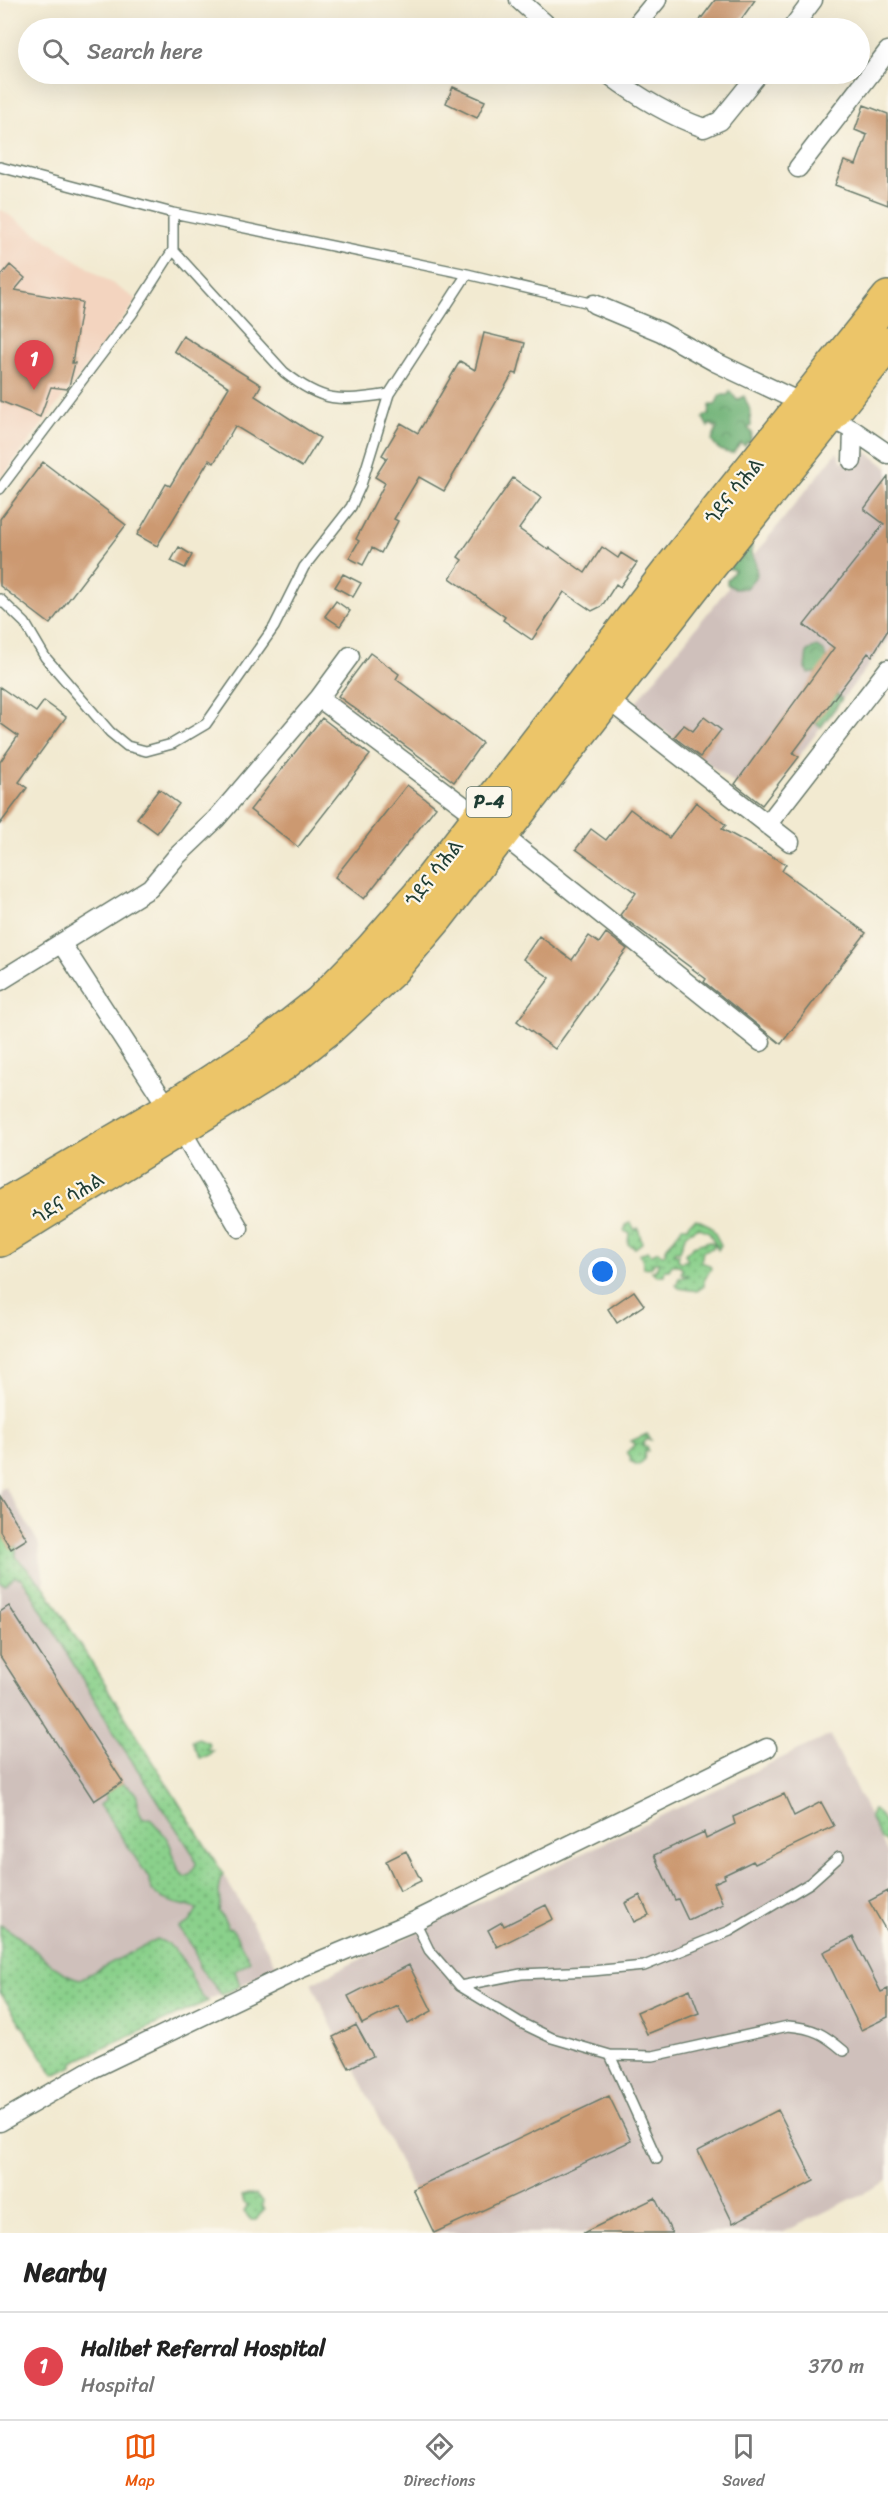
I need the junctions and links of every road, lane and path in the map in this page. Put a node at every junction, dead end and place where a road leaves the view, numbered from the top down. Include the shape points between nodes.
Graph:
1 (519, 0) edge
2 (657, 0) edge
3 (813, 0) edge
4 (537, 18) edge
5 (642, 18) edge
6 (800, 18) edge
7 (888, 51) edge
8 (870, 74) edge
9 (622, 84) edge
10 (750, 84) edge
11 (863, 84) edge
12 (0, 167) edge
13 (798, 168) dead end
14 (173, 213) junction
15 (172, 250) junction
16 (467, 274) junction
17 (888, 298) edge
18 (594, 304) joint
19 (888, 344) edge
20 (389, 394) junction
21 (829, 417) junction
22 (888, 454) edge
23 (852, 461) dead end
24 (0, 489) edge
25 (0, 599) edge
26 (350, 656) dead end
27 (888, 669) edge
28 (319, 698) junction
29 (607, 699) junction
30 (767, 825) junction
31 (489, 826) junction
32 (790, 842) dead end
33 (61, 943) junction
34 (0, 981) edge
35 (760, 1042) dead end
36 (175, 1119) junction
37 (0, 1208) edge
38 (239, 1228) dead end
39 (0, 1240) edge
40 (767, 1748) dead end
41 (839, 1857) dead end
42 (415, 1921) junction
43 (460, 1986) junction
44 (844, 2050) dead end
45 (610, 2055) junction
46 (0, 2122) edge
47 (657, 2159) dead end

1 - 4 street
2 - 5 street
3 - 6 street
7 - 8 street
9 - 10 street via 704,128 720,121
11 - 13 street
12 - 14 lane
14 - 15 lane
14 - 16 lane
15 - 20 lane via 284,372 306,389 327,398 350,400
15 - 24 lane via 132,314
16 - 18 lane
16 - 20 lane
17 - 21 highway, ጎደና ሳሕል / P-4
18 - 21 street via 661,332
19 - 21 highway, ጎደና ሳሕል / P-4
20 - 25 lane via 362,485 351,507 304,567 274,627 206,724 172,744 146,751 127,746 110,732 45,657 25,623
21 - 22 street
21 - 23 street
21 - 29 highway, ጎደና ሳሕል / P-4
21 - 31 highway, ጎደና ሳሕል / P-4 via 672,567
26 - 28 street
27 - 30 street
28 - 31 street
28 - 33 street via 216,819 150,888
29 - 30 street
29 - 31 highway, ጎደና ሳሕል / P-4
30 - 32 street
31 - 35 street
31 - 36 highway, ጎደና ሳሕል / P-4 via 438,916 362,998 282,1065
33 - 34 street
33 - 36 street
36 - 37 highway, ጎደና ሳሕል / P-4
36 - 38 street
36 - 39 highway, ጎደና ሳሕል / P-4
40 - 42 street
41 - 43 lane via 810,1883 730,1931 644,1966 521,1974
42 - 43 lane via 429,1950
42 - 46 street via 300,1969 102,2064
43 - 45 lane via 552,2038
44 - 45 lane via 824,2034 788,2026 653,2056
45 - 47 lane

